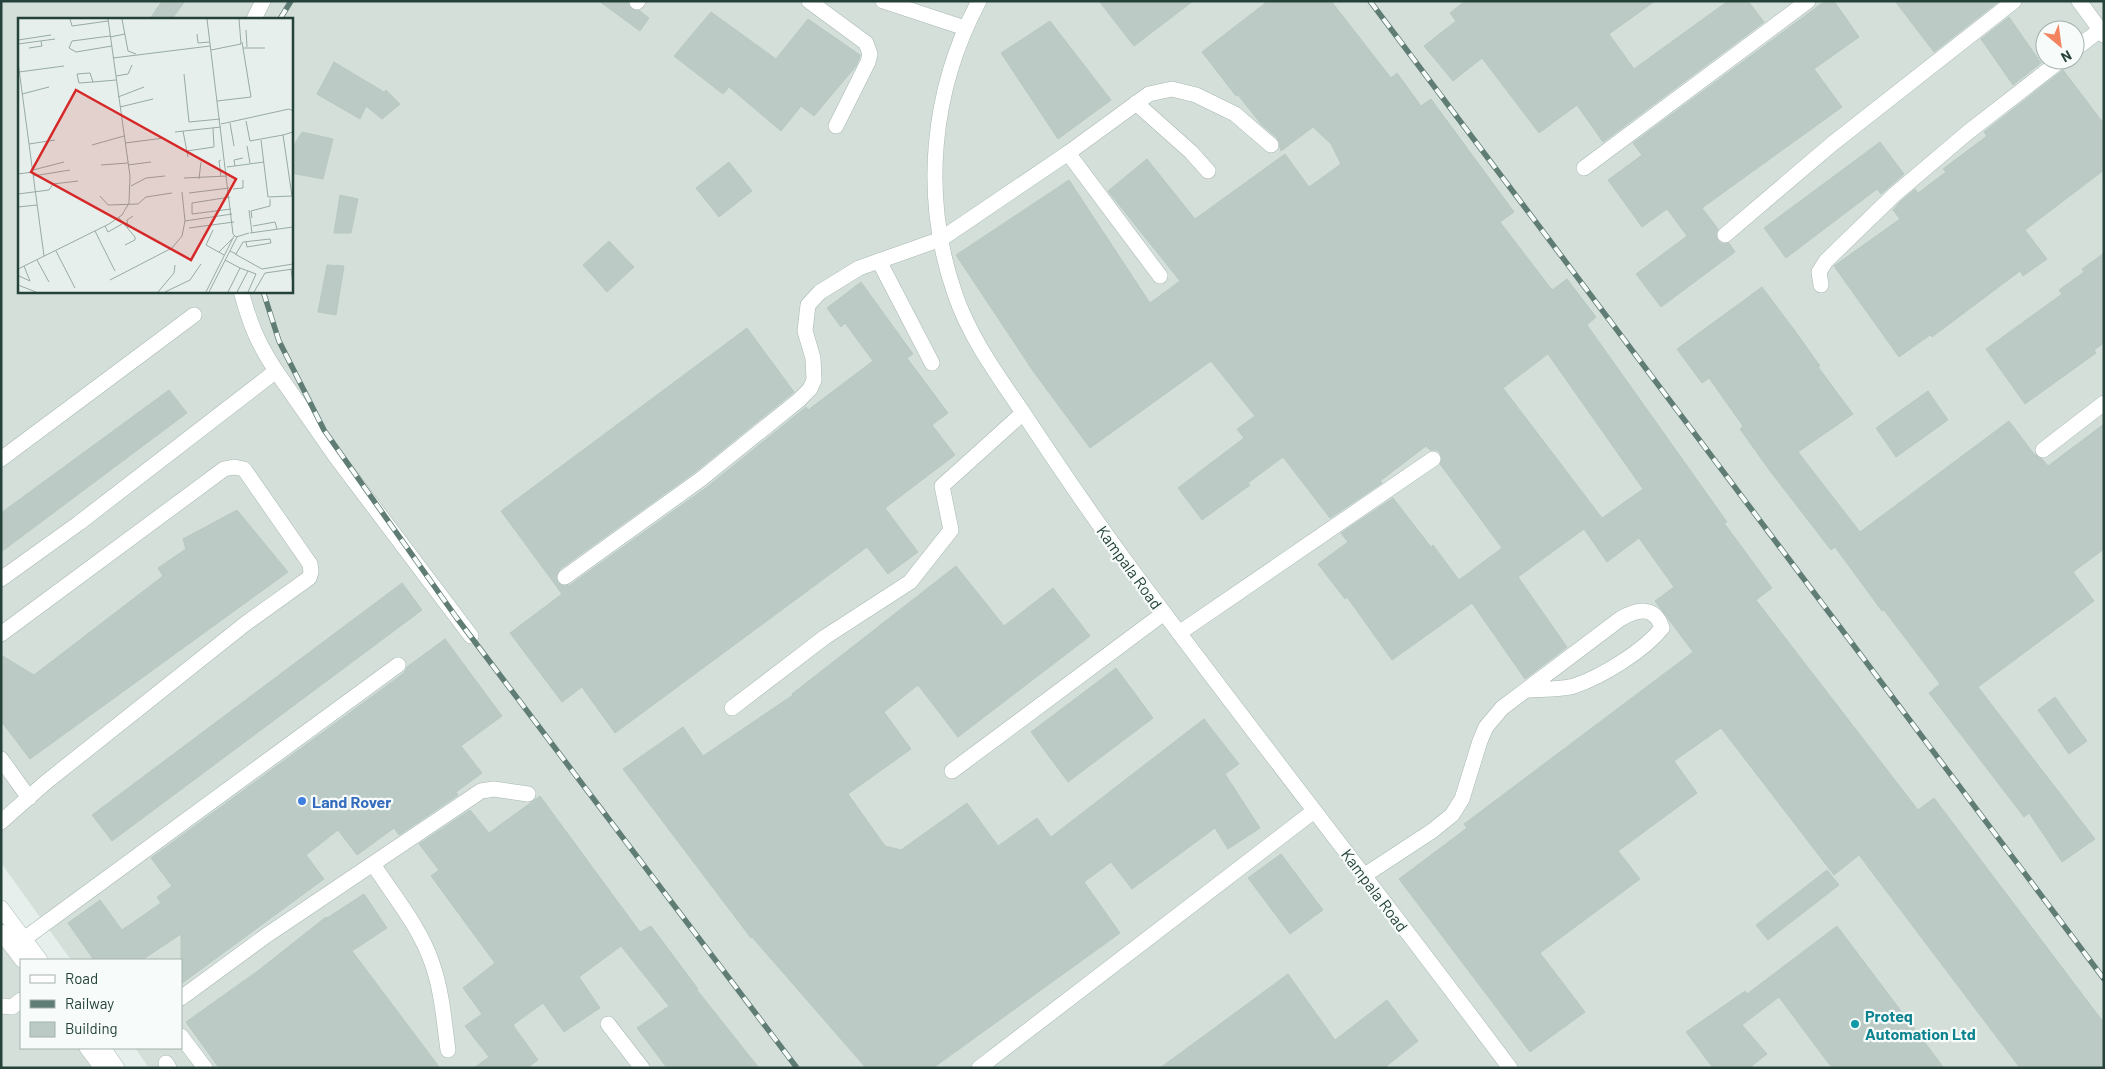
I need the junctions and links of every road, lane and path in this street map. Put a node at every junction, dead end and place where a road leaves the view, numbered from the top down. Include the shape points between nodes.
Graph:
1 (263, 1) edge
2 (808, 1) edge
3 (883, 1) edge
4 (979, 1) edge
5 (1808, 1) edge
6 (2014, 1) edge
7 (2082, 2) edge
8 (254, 18) edge
9 (965, 28) junction
10 (2102, 32) edge
11 (2085, 43) edge
12 (2048, 70) edge
13 (1136, 103) junction
14 (836, 126) dead end
15 (1271, 145) dead end
16 (1068, 153) junction
17 (1584, 168) dead end
18 (1208, 171) dead end
19 (1725, 235) dead end
20 (941, 239) junction
21 (879, 261) junction
22 (1160, 276) dead end
23 (1821, 285) dead end
24 (241, 292) edge
25 (194, 315) dead end
26 (932, 363) dead end
27 (276, 371) junction
28 (2104, 404) edge
29 (1022, 413) junction
30 (2043, 450) dead end
31 (1, 459) edge
32 (1433, 459) dead end
33 (565, 577) dead end
34 (1, 578) edge
35 (1164, 613) junction
36 (1178, 632) junction
37 (1, 634) edge
38 (471, 636) dead end
39 (398, 665) dead end
40 (1527, 690) junction
41 (732, 708) dead end
42 (1, 759) edge
43 (952, 771) dead end
44 (528, 794) dead end
45 (29, 798) junction
46 (1314, 811) junction
47 (1, 822) edge
48 (373, 864) junction
49 (1365, 875) junction
50 (1, 908) edge
51 (1, 932) edge
52 (24, 939) junction
53 (21, 959) edge
54 (39, 959) edge
55 (182, 997) edge
56 (20, 1001) edge
57 (1, 1006) edge
58 (608, 1024) dead end
59 (182, 1037) edge
60 (89, 1049) edge
61 (108, 1049) edge
62 (448, 1050) dead end
63 (102, 1068) edge
64 (117, 1068) edge
65 (206, 1068) edge
66 (642, 1068) edge
67 (979, 1068) edge
68 (1510, 1068) edge

1 - 8 street
2 - 14 street via 866,43 870,54
3 - 9 street
4 - 9 street, Kampala Road
5 - 17 street
6 - 19 street via 1832,144
7 - 10 street
9 - 20 street, Kampala Road via 948,73 934,158 934,195
10 - 11 street
12 - 23 street via 1894,195 1826,261 1819,272
13 - 15 street via 1148,94 1172,89 1196,95 1236,114
13 - 16 street
13 - 18 street
16 - 20 street
16 - 22 street
20 - 21 street
20 - 29 street, Kampala Road via 954,294 972,335
21 - 26 street
21 - 33 street via 859,268 820,292 808,305 805,331 813,358 814,380 799,400 701,479
24 - 27 street via 258,344
25 - 31 street
27 - 34 street via 79,523
27 - 38 street via 336,457
28 - 30 street
29 - 35 street, Kampala Road via 1087,509
29 - 41 street via 942,486 951,530 910,582 825,637
32 - 36 street
35 - 36 street, Kampala Road
35 - 43 street
36 - 46 street, Kampala Road
37 - 45 street via 224,469 244,469 310,564 308,578 245,624
39 - 52 street
40 - 40 street via 1634,611 1648,611 1659,619 1662,628 1652,641 1619,664 1574,686
40 - 49 street via 1502,708 1486,727 1462,799 1452,815
42 - 45 street
44 - 48 street via 494,788 481,791
45 - 47 street
46 - 49 street, Kampala Road
46 - 67 street
48 - 55 street
48 - 62 street via 432,960 439,984
49 - 68 street, Kampala Road
50 - 52 street
51 - 53 street
52 - 54 street
56 - 57 street via 12,1007
58 - 66 street
59 - 65 street
60 - 63 street
61 - 64 street

